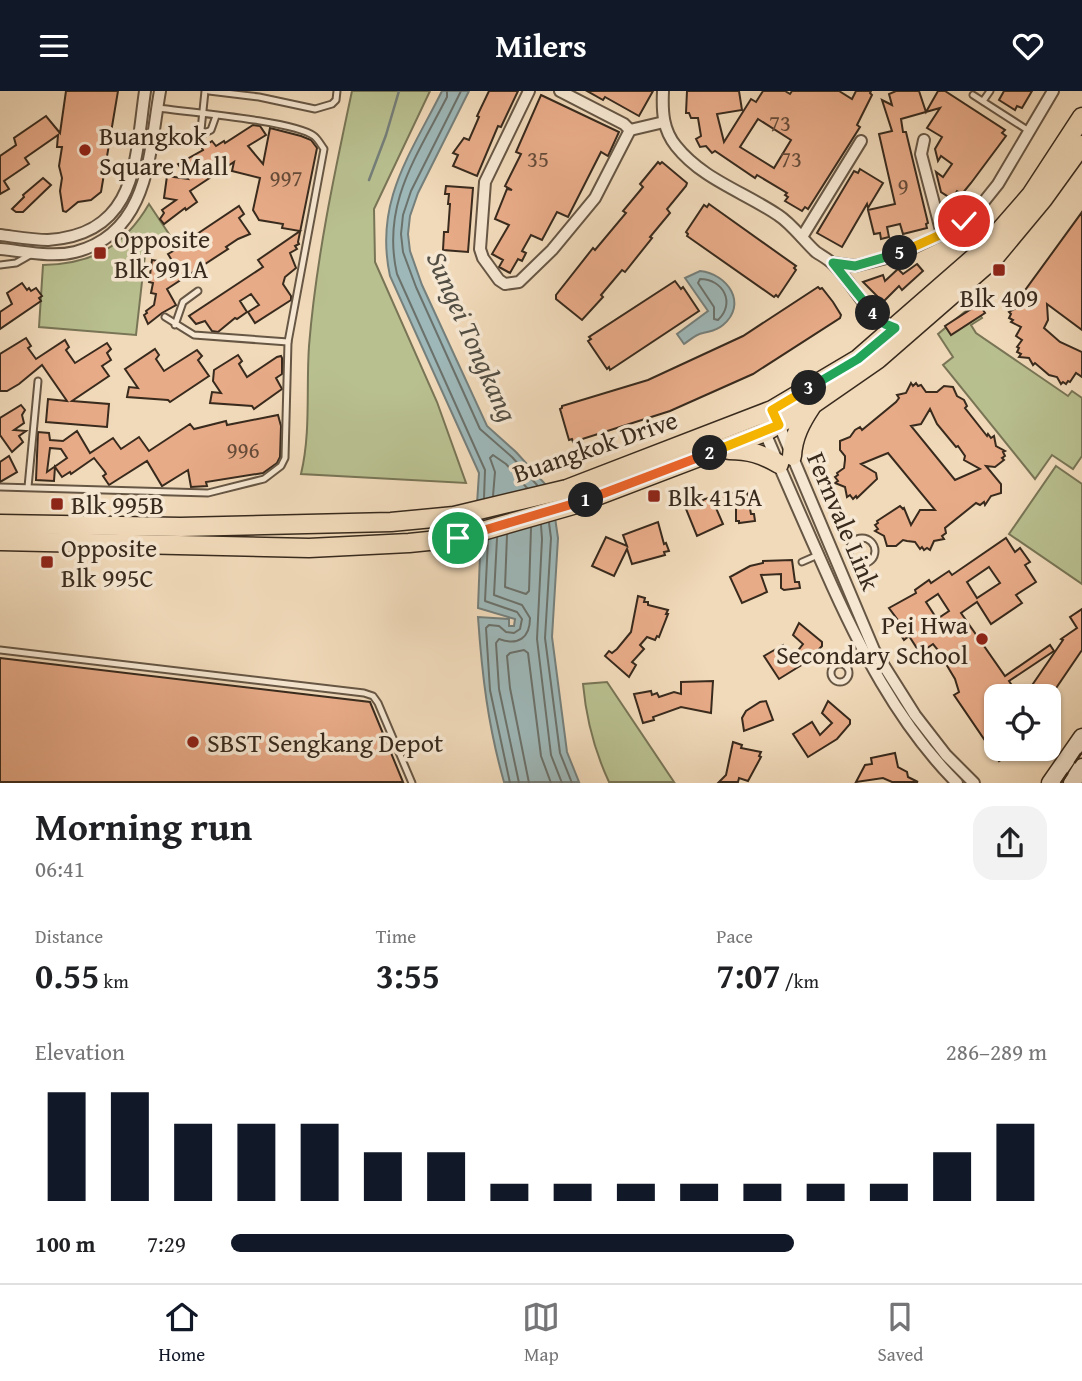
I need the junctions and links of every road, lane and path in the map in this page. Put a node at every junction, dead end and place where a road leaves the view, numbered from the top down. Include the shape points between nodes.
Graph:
1 (145, 91) edge
2 (160, 91) edge
3 (207, 91) edge
4 (337, 91) edge
5 (529, 91) edge
6 (560, 91) edge
7 (663, 91) edge
8 (990, 91) edge
9 (1054, 91) edge
10 (973, 95) dead end
11 (983, 101) junction
12 (157, 108) junction
13 (202, 114) junction
14 (216, 115) junction
15 (1082, 117) edge
16 (664, 122) junction
17 (630, 130) junction
18 (1030, 131) junction
19 (924, 140) dead end
20 (861, 141) dead end
21 (1079, 152) edge
22 (942, 234) junction
23 (0, 235) edge
24 (802, 237) junction
25 (0, 249) edge
26 (32, 252) junction
27 (833, 263) junction
28 (0, 265) edge
29 (198, 291) dead end
30 (165, 317) dead end
31 (175, 325) junction
32 (895, 328) junction
33 (288, 342) junction
34 (38, 381) dead end
35 (813, 404) junction
36 (769, 421) junction
37 (718, 450) junction
38 (785, 460) junction
39 (0, 487) edge
40 (28, 487) junction
41 (570, 497) junction
42 (0, 524) edge
43 (0, 541) edge
44 (818, 555) junction
45 (851, 560) junction
46 (802, 562) dead end
47 (838, 568) junction
48 (0, 649) edge
49 (1082, 737) edge
50 (1082, 767) edge
51 (1050, 780) edge
52 (412, 782) edge
53 (957, 782) edge
54 (974, 782) edge
55 (1072, 782) edge

1 - 23 street via 131,181 110,216 87,232 69,237 45,240
2 - 12 street
3 - 4 lane via 315,109 332,104
3 - 13 lane
5 - 17 street via 485,182 480,249 482,258 505,284 519,282 595,198
6 - 17 street
7 - 16 street
8 - 11 lane
9 - 18 street
10 - 11 lane
11 - 18 lane
12 - 13 lane
12 - 26 street via 145,181 124,221 106,238 76,252
13 - 14 lane
13 - 14 lane via 200,127 205,132 213,128
14 - 33 lane via 303,131 324,149
15 - 32 main road, Buangkok Drive via 1031,195 984,249
16 - 17 street
16 - 24 street via 673,142 690,161 779,216
18 - 22 street via 982,204
19 - 22 street via 921,154
20 - 24 street
21 - 35 main road, Buangkok Drive via 994,258 878,359
22 - 27 street via 898,254 855,266
24 - 27 street
25 - 26 street
26 - 28 lane via 16,263
27 - 32 street via 875,316
29 - 31 lane via 183,302
30 - 31 lane
31 - 33 lane via 194,335
32 - 36 main road, Buangkok Drive
33 - 40 lane via 285,458 264,479 208,493
34 - 40 lane
35 - 36 main road, Buangkok Drive
35 - 38 main road
36 - 37 main road, Buangkok Drive
36 - 38 street, Fernvale Link
36 - 41 main road, Buangkok Drive
37 - 38 main road via 746,450
37 - 41 main road, Buangkok Drive
38 - 44 street, Fernvale Link
38 - 47 street, Fernvale Link
39 - 40 lane
41 - 42 main road, Buangkok Drive via 391,522 181,527
41 - 43 main road, Buangkok Drive via 458,538 409,543 309,548
44 - 46 lane
44 - 53 street, Fernvale Link via 881,683
45 - 45 lane via 848,554 853,541 860,538 872,543 872,560 862,565
45 - 47 lane
47 - 54 street, Fernvale Link via 890,678 946,755
48 - 52 lane via 364,693 378,703
49 - 51 main road
50 - 55 main road

